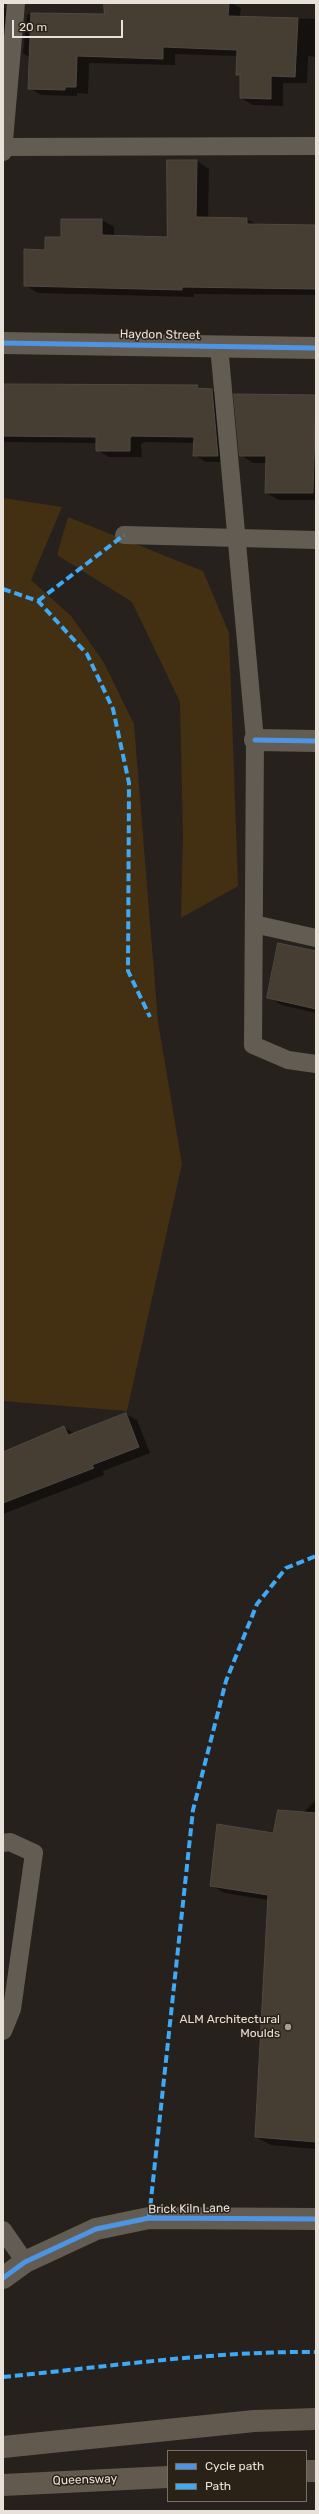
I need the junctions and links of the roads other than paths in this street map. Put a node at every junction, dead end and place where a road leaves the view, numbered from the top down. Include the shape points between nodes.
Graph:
1 (16, 3) edge
2 (316, 146) edge
3 (3, 147) edge
4 (3, 152) edge
5 (3, 343) edge
6 (219, 346) junction
7 (316, 348) edge
8 (124, 535) dead end
9 (235, 539) junction
10 (316, 540) edge
11 (255, 740) junction
12 (316, 741) edge
13 (254, 924) junction
14 (316, 938) edge
15 (316, 1064) edge
16 (3, 1844) edge
17 (3, 2031) edge
18 (316, 2219) edge
19 (3, 2230) edge
20 (25, 2262) junction
21 (3, 2278) edge
22 (316, 2419) edge
23 (3, 2447) edge
24 (167, 2477) edge
25 (3, 2485) edge

1 - 3 lane
2 - 3 lane
3 - 4 lane
5 - 6 street, Haydon Street
6 - 7 street, Haydon Street
6 - 9 lane
8 - 9 lane
9 - 10 lane
9 - 11 lane
11 - 12 street
11 - 13 lane
13 - 14 lane
13 - 15 lane via 253,1045 288,1060
16 - 17 lane via 10,1842 34,1853 12,2009
18 - 20 street, Brick Kiln Lane via 150,2218 96,2229
19 - 20 lane
20 - 21 street, Brick Kiln Lane
22 - 23 highway via 239,2423
24 - 25 highway, Queensway

